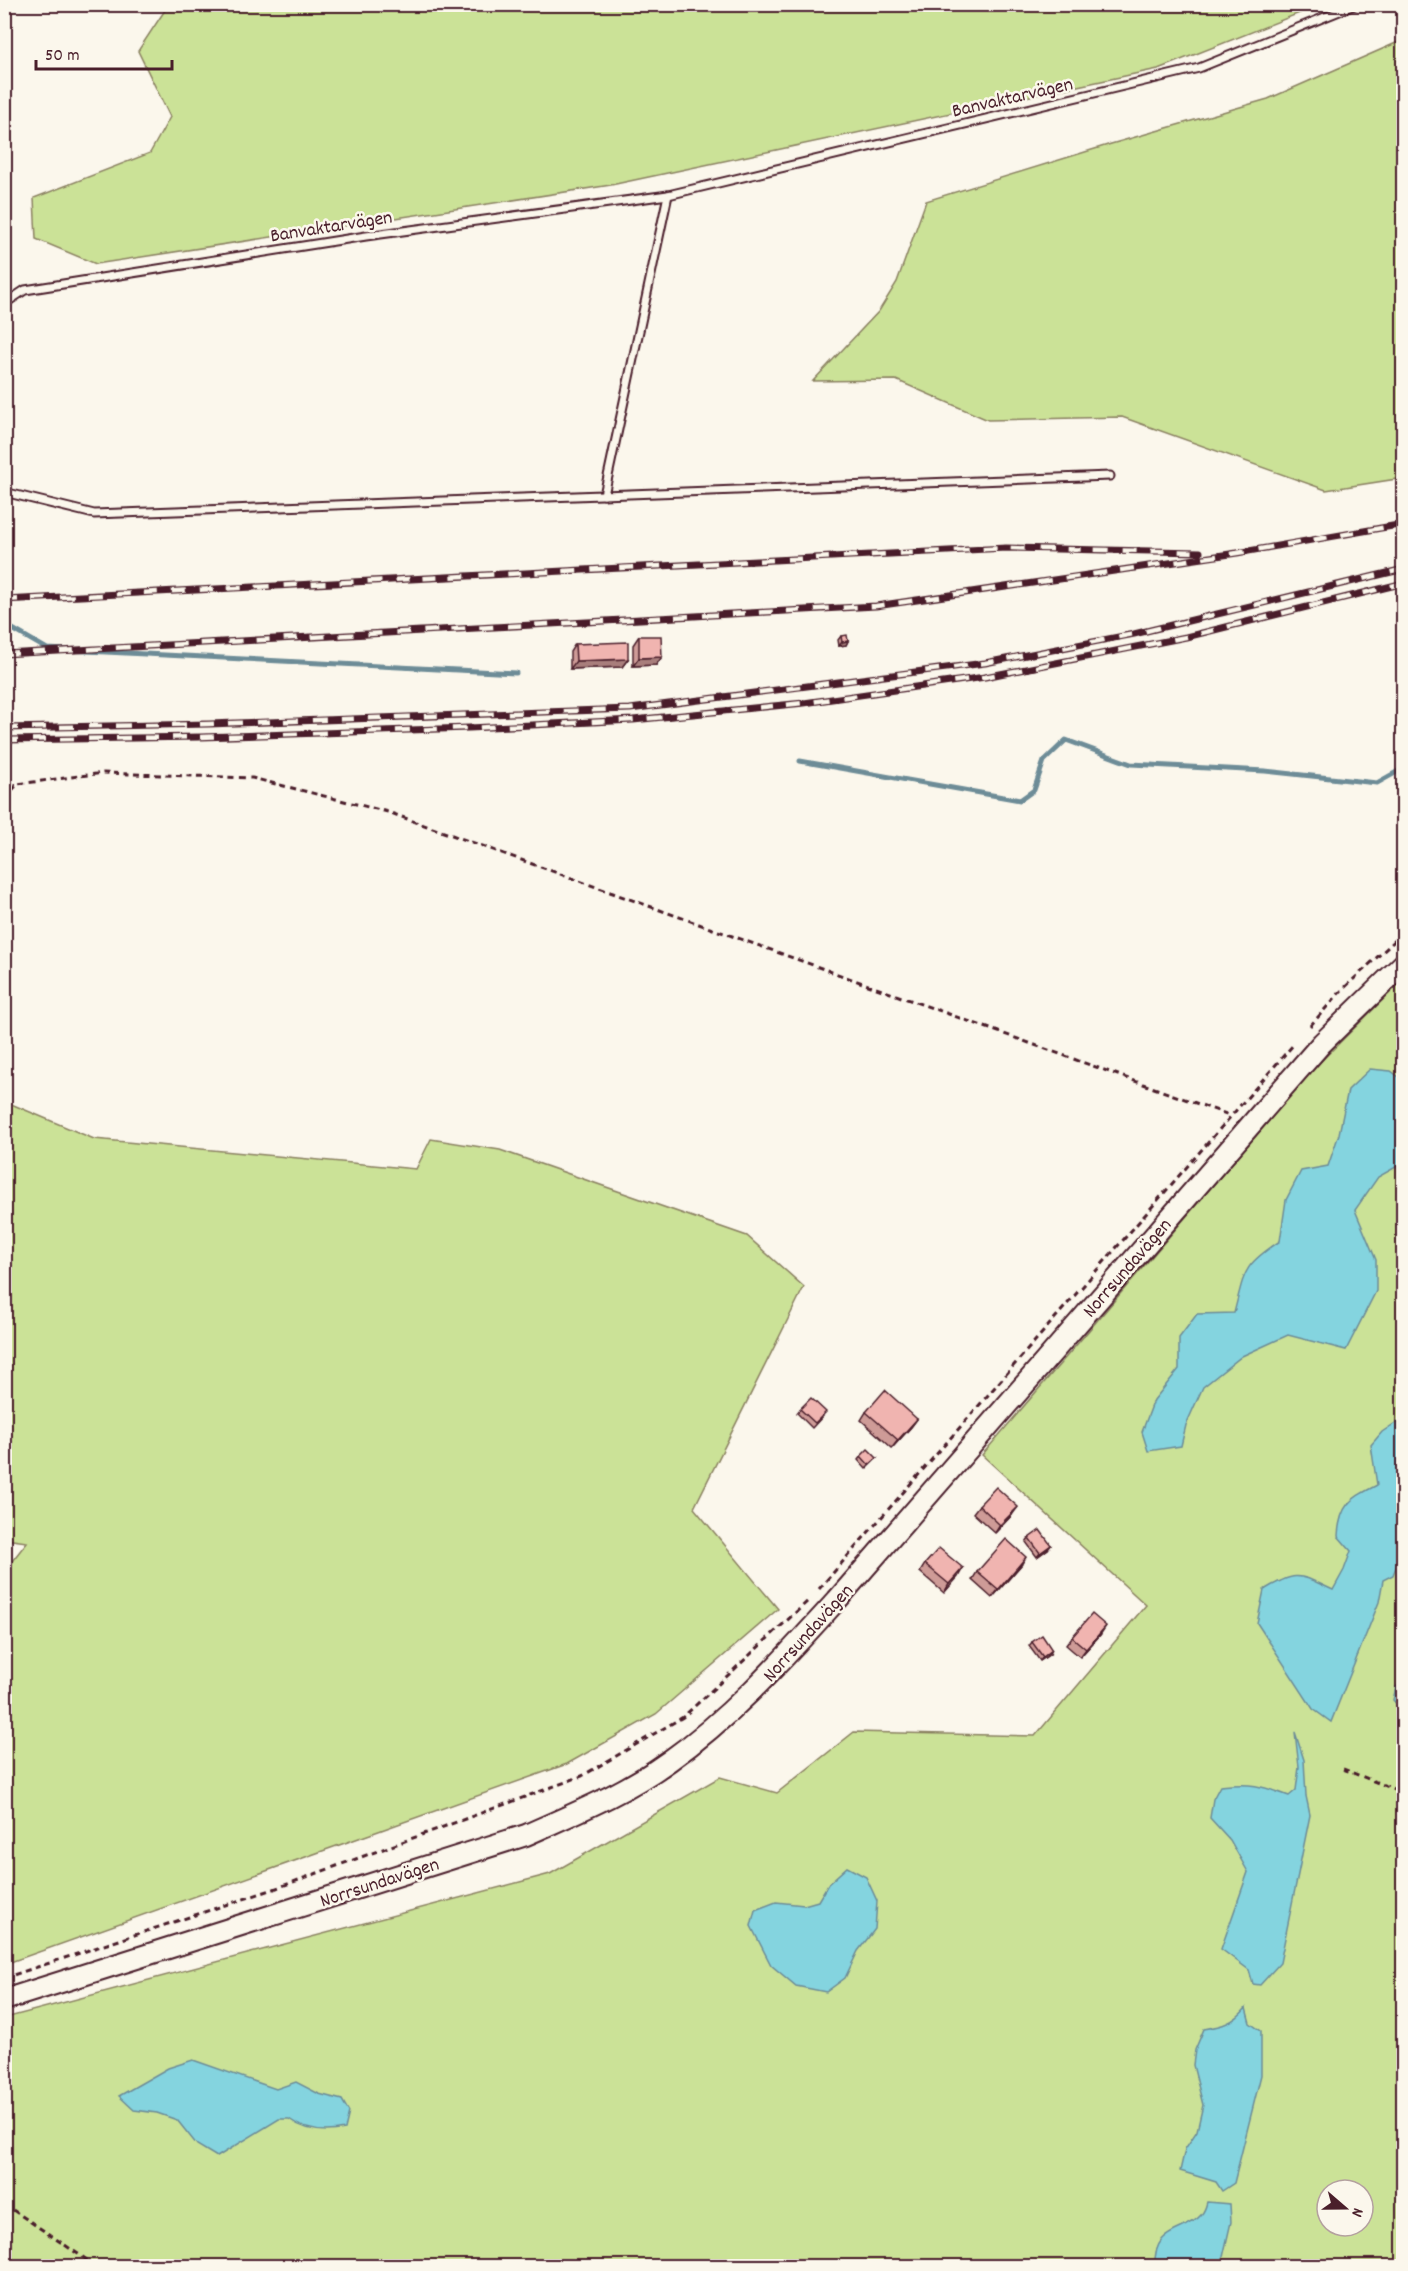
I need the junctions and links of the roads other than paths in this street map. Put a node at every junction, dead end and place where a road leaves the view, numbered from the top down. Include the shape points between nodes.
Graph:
1 (1357, 4) edge
2 (668, 195) junction
3 (4, 304) edge
4 (1110, 476) dead end
5 (4, 492) edge
6 (603, 495) junction
7 (1404, 963) edge
8 (4, 2000) edge

1 - 2 lane, Banvaktarvägen via 1199,68
2 - 3 lane, Banvaktarvägen via 366,236 25,290
2 - 6 lane
4 - 6 lane
5 - 6 lane via 94,514
7 - 8 street, Norrsundavägen via 1322,1043 774,1669 719,1722 667,1763 598,1803 526,1835

